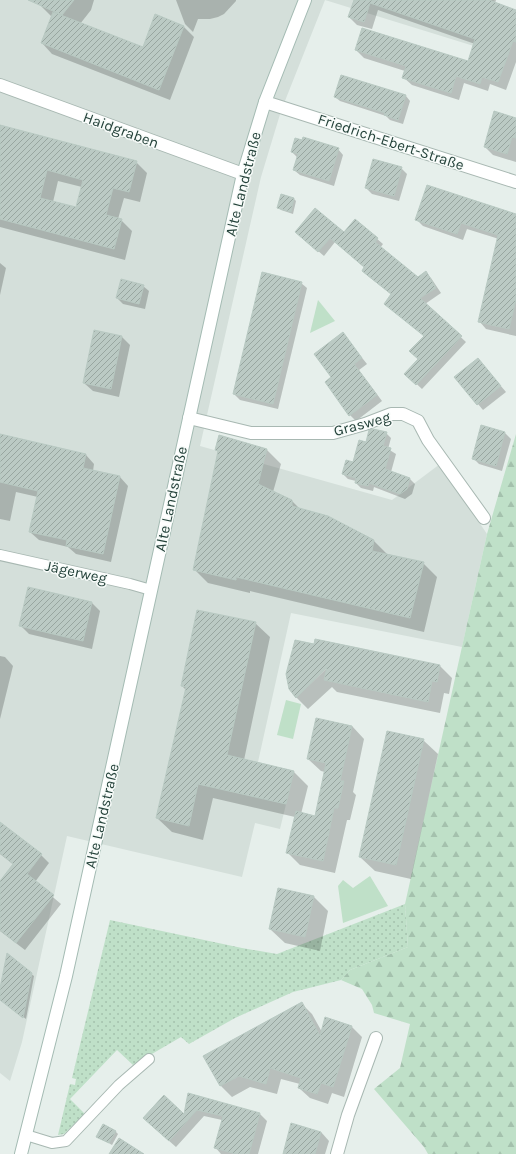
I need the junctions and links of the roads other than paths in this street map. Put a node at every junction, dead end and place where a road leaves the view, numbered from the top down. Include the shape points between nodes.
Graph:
1 (306, 0) edge
2 (0, 85) edge
3 (265, 102) junction
4 (243, 174) junction
5 (516, 182) edge
6 (188, 418) junction
7 (484, 518) dead end
8 (0, 555) edge
9 (151, 590) junction
10 (376, 1038) dead end
11 (149, 1059) dead end
12 (26, 1135) junction
13 (21, 1154) edge
14 (336, 1154) edge

1 - 3 main road, Alte Landstraße
2 - 4 main road, Haidgraben
3 - 4 main road, Alte Landstraße
3 - 5 main road, Friedrich-Ebert-Straße
4 - 6 main road, Alte Landstraße
6 - 7 main road, Grasweg via 251,433 333,433 391,414 403,414 418,421 428,440
6 - 9 main road, Alte Landstraße
8 - 9 lane, Jägerweg
9 - 12 main road, Alte Landstraße via 59,1006
10 - 14 main road
11 - 12 lane via 126,1078 66,1141 52,1143
12 - 13 main road, Alte Landstraße

